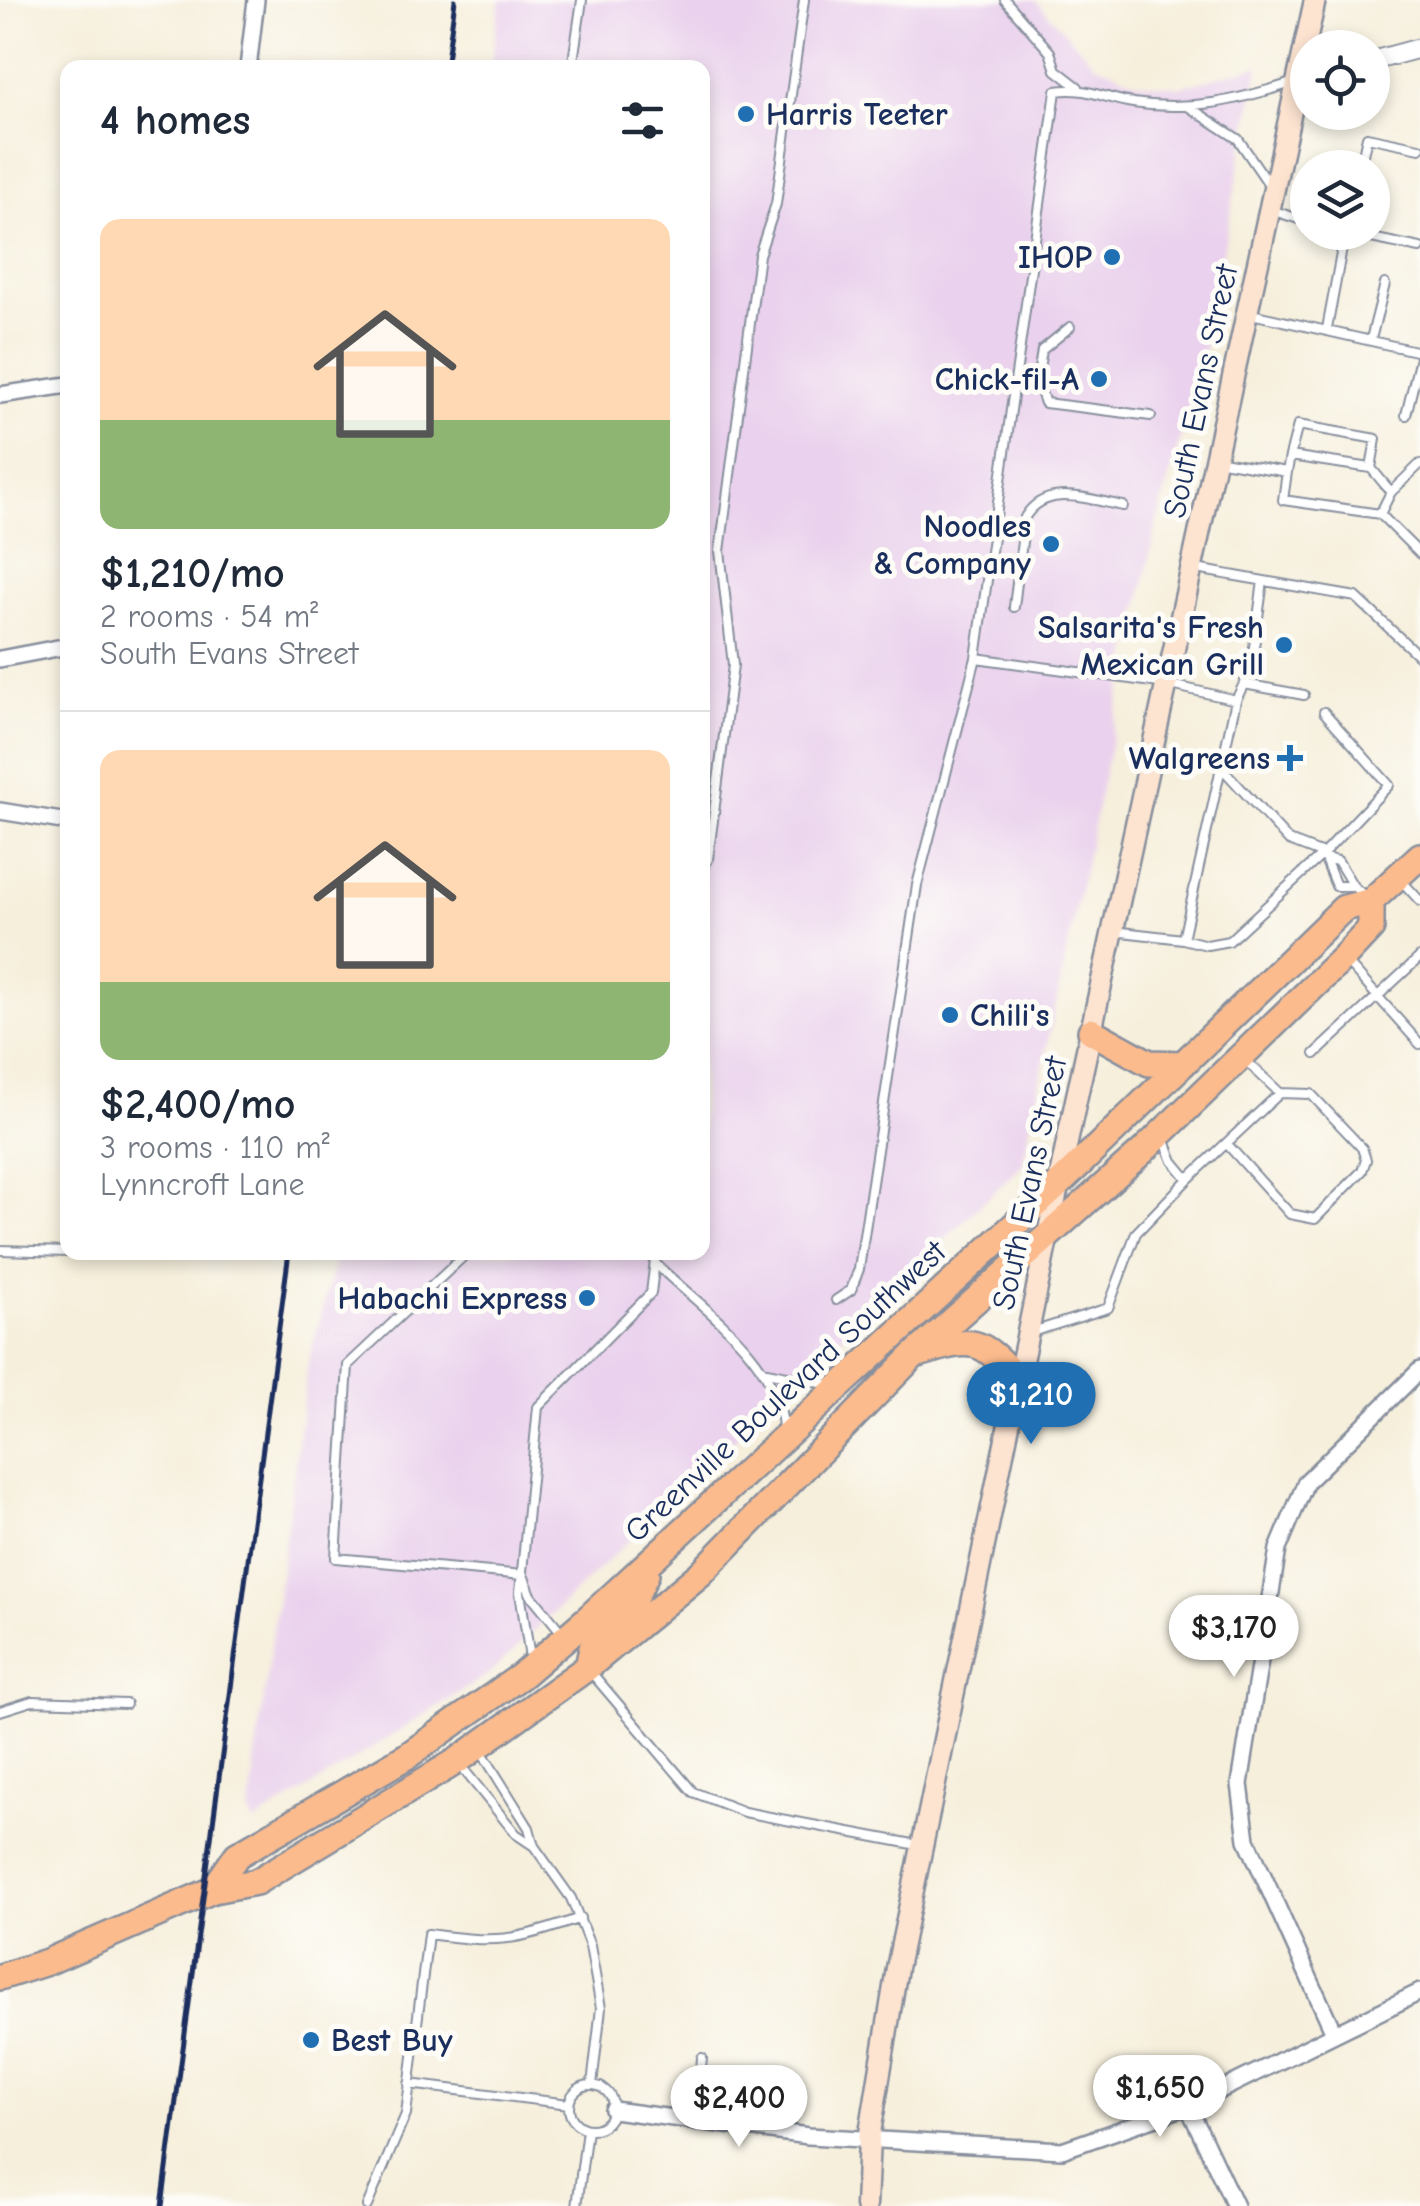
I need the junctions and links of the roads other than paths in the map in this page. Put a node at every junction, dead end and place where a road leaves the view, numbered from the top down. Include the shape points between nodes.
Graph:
1 (256, 0) edge
2 (582, 0) edge
3 (804, 0) edge
4 (1005, 0) edge
5 (1316, 0) edge
6 (1311, 30) edge
7 (1420, 48) edge
8 (1390, 56) edge
9 (249, 60) edge
10 (573, 60) edge
11 (1290, 83) edge
12 (1078, 88) junction
13 (1189, 107) junction
14 (1290, 130) edge
15 (1420, 148) edge
16 (1364, 150) edge
17 (1272, 201) junction
18 (1290, 212) edge
19 (1390, 242) edge
20 (1420, 248) edge
21 (1341, 250) edge
22 (1385, 284) dead end
23 (1248, 313) junction
24 (1070, 326) dead end
25 (1326, 329) junction
26 (1370, 339) junction
27 (1420, 355) edge
28 (60, 386) edge
29 (0, 395) edge
30 (1406, 414) dead end
31 (1151, 416) dead end
32 (1290, 456) junction
33 (1216, 460) junction
34 (1420, 464) edge
35 (1371, 468) junction
36 (1286, 472) junction
37 (1391, 492) junction
38 (1123, 506) dead end
39 (1380, 514) junction
40 (1420, 554) edge
41 (1192, 569) junction
42 (1263, 581) junction
43 (1014, 607) dead end
44 (60, 648) edge
45 (1420, 657) edge
46 (976, 658) junction
47 (0, 659) edge
48 (1167, 684) junction
49 (1244, 684) junction
50 (1304, 695) dead end
51 (1236, 700) junction
52 (1324, 712) dead end
53 (1222, 768) junction
54 (0, 810) edge
55 (60, 821) edge
56 (710, 843) edge
57 (1325, 857) junction
58 (1413, 865) edge
59 (1362, 893) junction
60 (1420, 901) edge
61 (1113, 931) junction
62 (1183, 939) junction
63 (1420, 957) edge
64 (1343, 958) junction
65 (1377, 997) junction
66 (1092, 1031) junction
67 (1420, 1044) edge
68 (1315, 1054) dead end
69 (1242, 1056) junction
70 (1183, 1064) junction
71 (1280, 1094) junction
72 (1153, 1142) junction
73 (1227, 1144) junction
74 (1173, 1161) junction
75 (1188, 1179) junction
76 (1060, 1183) junction
77 (1051, 1230) junction
78 (0, 1250) edge
79 (60, 1252) edge
80 (460, 1260) edge
81 (656, 1260) edge
82 (658, 1260) edge
83 (836, 1300) dead end
84 (1028, 1334) junction
85 (914, 1356) junction
86 (1420, 1370) edge
87 (767, 1372) junction
88 (1018, 1380) junction
89 (841, 1386) junction
90 (783, 1440) junction
91 (652, 1560) junction
92 (523, 1575) junction
93 (566, 1638) junction
94 (588, 1668) junction
95 (530, 1669) junction
96 (126, 1704) dead end
97 (0, 1711) edge
98 (477, 1748) junction
99 (534, 1846) junction
100 (924, 1846) junction
101 (213, 1890) junction
102 (580, 1918) junction
103 (0, 1976) edge
104 (1420, 1992) edge
105 (1334, 2033) junction
106 (702, 2058) dead end
107 (410, 2084) junction
108 (592, 2085) junction
109 (569, 2104) junction
110 (1188, 2106) junction
111 (613, 2110) junction
112 (696, 2121) junction
113 (587, 2129) junction
114 (869, 2138) junction
115 (368, 2206) edge
116 (578, 2206) edge
117 (866, 2206) edge
118 (1234, 2206) edge

1 - 9 street
2 - 10 lane
3 - 56 lane via 776,204 759,255 720,551 732,665
4 - 12 lane via 1050,52 1056,70
5 - 6 main road, South Evans Street
7 - 8 street
11 - 13 lane
12 - 13 lane via 1128,102
12 - 46 lane via 1056,91 1051,115
13 - 17 lane via 1238,138
14 - 17 main road, South Evans Street
15 - 16 lane via 1367,138
17 - 18 lane
17 - 23 main road, South Evans Street
19 - 20 lane
21 - 25 lane
22 - 26 lane
23 - 25 lane
23 - 33 main road, South Evans Street
24 - 31 lane via 1042,350 1037,381 1046,402
25 - 26 lane
26 - 27 lane
27 - 30 lane
28 - 29 street
32 - 35 lane
32 - 35 lane via 1298,425 1376,439
32 - 36 lane
33 - 36 lane
33 - 41 main road, South Evans Street
34 - 37 lane
35 - 37 lane
36 - 39 lane via 1283,500
37 - 39 lane
38 - 43 lane via 1053,495 1031,507
39 - 40 lane
41 - 42 lane
41 - 48 main road, South Evans Street
42 - 45 lane via 1356,597
42 - 49 lane
44 - 47 street
46 - 48 lane
46 - 83 lane via 918,884 859,1268 851,1290
48 - 51 lane
48 - 61 main road, South Evans Street
49 - 50 lane
49 - 51 lane
51 - 53 lane
52 - 57 lane via 1389,785
53 - 57 lane via 1288,841
53 - 62 lane
54 - 55 street
57 - 59 lane via 1338,861
57 - 59 lane via 1336,886
57 - 62 lane via 1229,940 1207,945
58 - 59 highway, Greenville Boulevard Southwest
58 - 60 lane
59 - 64 highway, Greenville Boulevard Southwest via 1370,928
59 - 70 highway, Greenville Boulevard Southwest
61 - 62 lane
61 - 66 main road, South Evans Street
63 - 65 lane
64 - 65 lane
64 - 69 highway, Greenville Boulevard Southwest
65 - 67 lane
65 - 68 lane
66 - 70 highway via 1148,1064
66 - 76 main road, South Evans Street
69 - 71 lane
69 - 72 highway, Greenville Boulevard Southwest
70 - 76 highway, Greenville Boulevard Southwest
71 - 73 lane
71 - 73 lane via 1310,1094 1366,1160 1315,1219 1290,1214
72 - 74 lane
72 - 74 lane
72 - 77 highway, Greenville Boulevard Southwest
73 - 75 lane
74 - 75 lane
75 - 84 lane via 1136,1232 1108,1308
76 - 77 main road, South Evans Street
76 - 89 highway, Greenville Boulevard Southwest
77 - 84 main road, South Evans Street
77 - 85 highway, Greenville Boulevard Southwest
78 - 79 lane
80 - 92 lane via 348,1366 336,1558
81 - 92 lane via 651,1294 538,1407
82 - 87 lane
84 - 88 main road, South Evans Street
85 - 88 highway via 966,1340 988,1347
85 - 94 highway, Greenville Boulevard Southwest via 700,1574
86 - 105 street via 1306,1482 1278,1548 1240,1784 1248,1840
87 - 89 lane
87 - 90 lane via 781,1400
88 - 100 main road, South Evans Street
89 - 90 highway, Greenville Boulevard Southwest
90 - 91 highway, Greenville Boulevard Southwest
91 - 93 highway, Greenville Boulevard Southwest
91 - 94 highway via 630,1606 589,1647
92 - 93 lane via 530,1595
92 - 95 lane via 520,1603 532,1645
93 - 95 highway, Greenville Boulevard Southwest
93 - 98 highway via 566,1656
94 - 98 highway, Greenville Boulevard Southwest
94 - 100 lane via 693,1792 744,1812
95 - 101 highway, Greenville Boulevard Southwest via 407,1756 237,1855
96 - 97 lane via 32,1701
98 - 99 lane
98 - 99 lane via 516,1834
98 - 101 highway, Greenville Boulevard Southwest via 256,1882
99 - 102 lane
100 - 114 main road, South Evans Street
101 - 103 highway, Greenville Boulevard Southwest
102 - 107 lane via 502,1942 428,1934
102 - 108 lane via 602,2008
104 - 105 street
105 - 110 street
106 - 112 lane
107 - 109 lane
107 - 115 lane via 406,2114
108 - 109 lane via 578,2089
108 - 111 lane via 606,2091
109 - 113 lane via 574,2122
110 - 114 street via 1062,2150
110 - 118 street
111 - 112 street
111 - 113 lane via 607,2123
112 - 114 street
113 - 116 lane
114 - 117 main road, South Evans Street

